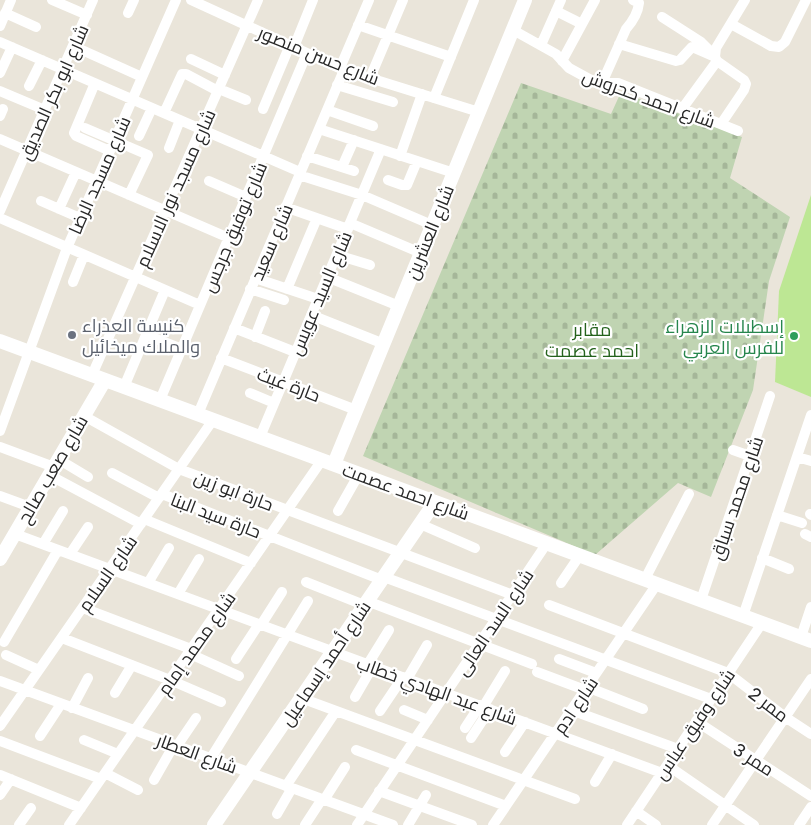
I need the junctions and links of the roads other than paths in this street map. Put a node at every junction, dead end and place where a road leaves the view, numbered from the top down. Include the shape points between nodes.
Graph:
1 (11, 0) edge
2 (52, 0) edge
3 (93, 0) edge
4 (134, 0) edge
5 (176, 0) edge
6 (191, 0) edge
7 (258, 0) edge
8 (313, 0) edge
9 (369, 0) edge
10 (404, 0) edge
11 (525, 0) edge
12 (561, 0) edge
13 (594, 0) edge
14 (745, 0) edge
15 (806, 0) edge
16 (470, 1) edge
17 (638, 1) edge
18 (556, 11) junction
19 (128, 13) dead end
20 (87, 15) junction
21 (2, 17) edge
22 (662, 18) dead end
23 (582, 24) junction
24 (731, 24) junction
25 (358, 25) junction
26 (247, 26) junction
27 (36, 27) dead end
28 (513, 30) junction
29 (388, 36) junction
30 (0, 42) edge
31 (619, 44) junction
32 (73, 46) junction
33 (292, 46) junction
34 (541, 46) junction
35 (12, 48) junction
36 (307, 53) junction
37 (451, 57) junction
38 (191, 59) dead end
39 (716, 59) junction
40 (42, 60) junction
41 (562, 61) junction
42 (63, 69) junction
43 (342, 69) junction
44 (0, 73) edge
45 (224, 75) junction
46 (142, 77) junction
47 (370, 78) junction
48 (95, 83) junction
49 (602, 83) junction
50 (337, 85) junction
51 (29, 86) dead end
52 (218, 90) junction
53 (0, 91) edge
54 (422, 94) junction
55 (434, 98) junction
56 (132, 99) junction
57 (246, 100) dead end
58 (392, 102) dead end
59 (152, 108) junction
60 (263, 109) dead end
61 (682, 109) junction
62 (45, 110) junction
63 (327, 110) junction
64 (479, 112) junction
65 (164, 113) junction
66 (180, 120) junction
67 (721, 124) junction
68 (373, 126) dead end
69 (86, 128) dead end
70 (201, 129) junction
71 (318, 129) junction
72 (738, 131) dead end
73 (139, 136) dead end
74 (0, 139) edge
75 (114, 140) junction
76 (354, 140) junction
77 (169, 148) dead end
78 (381, 149) junction
79 (27, 151) junction
80 (110, 151) junction
81 (263, 156) junction
82 (307, 156) junction
83 (400, 156) junction
84 (417, 161) junction
85 (342, 167) junction
86 (354, 171) dead end
87 (76, 172) junction
88 (454, 173) junction
89 (300, 174) junction
90 (388, 180) dead end
91 (96, 181) junction
92 (209, 181) dead end
93 (130, 195) junction
94 (362, 195) junction
95 (246, 197) junction
96 (40, 201) dead end
97 (285, 207) junction
98 (59, 209) junction
99 (165, 210) junction
100 (0, 211) edge
101 (0, 218) edge
102 (80, 218) junction
103 (317, 218) junction
104 (432, 225) junction
105 (349, 226) junction
106 (229, 238) junction
107 (67, 248) junction
108 (421, 253) junction
109 (84, 255) junction
110 (337, 255) junction
111 (370, 265) dead end
112 (135, 277) junction
113 (327, 277) junction
114 (255, 278) junction
115 (73, 282) dead end
116 (250, 289) junction
117 (287, 289) junction
118 (165, 290) junction
119 (284, 300) dead end
120 (318, 300) junction
121 (200, 305) junction
122 (399, 306) junction
123 (265, 311) dead end
124 (311, 315) junction
125 (234, 328) junction
126 (146, 335) junction
127 (255, 337) junction
128 (0, 341) edge
129 (384, 344) junction
130 (182, 349) junction
131 (28, 352) junction
132 (295, 352) junction
133 (221, 358) junction
134 (98, 377) junction
135 (283, 382) junction
136 (124, 387) junction
137 (250, 393) dead end
138 (770, 396) dead end
139 (160, 400) junction
140 (274, 403) junction
141 (356, 410) junction
142 (198, 414) junction
143 (811, 415) edge
144 (84, 416) junction
145 (213, 420) junction
146 (809, 429) edge
147 (0, 431) edge
148 (260, 437) junction
149 (0, 447) edge
150 (733, 450) dead end
151 (750, 456) junction
152 (797, 457) junction
153 (811, 461) edge
154 (328, 462) junction
155 (54, 467) junction
156 (179, 469) junction
157 (112, 474) dead end
158 (359, 474) junction
159 (88, 477) dead end
160 (689, 494) dead end
161 (0, 496) edge
162 (160, 496) junction
163 (435, 502) junction
164 (30, 507) junction
165 (63, 510) dead end
166 (288, 510) junction
167 (338, 511) dead end
168 (777, 515) junction
169 (142, 521) junction
170 (802, 523) dead end
171 (420, 524) junction
172 (88, 527) dead end
173 (270, 536) junction
174 (8, 540) edge
175 (547, 543) junction
176 (43, 544) junction
177 (169, 548) dead end
178 (475, 548) dead end
179 (58, 550) junction
180 (401, 553) junction
181 (70, 554) junction
182 (580, 556) junction
183 (762, 558) junction
184 (0, 559) edge
185 (199, 559) dead end
186 (251, 562) junction
187 (109, 569) junction
188 (789, 569) dead end
189 (383, 578) junction
190 (306, 582) dead end
191 (651, 582) junction
192 (148, 583) junction
193 (561, 584) dead end
194 (282, 592) dead end
195 (178, 594) junction
196 (513, 594) junction
197 (701, 600) junction
198 (308, 601) dead end
199 (366, 603) junction
200 (550, 605) dead end
201 (811, 607) edge
202 (83, 608) junction
203 (219, 609) junction
204 (743, 616) junction
205 (496, 618) junction
206 (762, 623) junction
207 (260, 624) junction
208 (389, 630) dead end
209 (623, 633) junction
210 (288, 635) junction
211 (62, 638) junction
212 (806, 639) edge
213 (4, 642) dead end
214 (479, 644) junction
215 (427, 645) dead end
216 (190, 651) junction
217 (334, 652) junction
218 (6, 655) dead end
219 (236, 659) dead end
220 (559, 659) dead end
221 (606, 659) junction
222 (132, 665) junction
223 (371, 665) junction
224 (39, 670) junction
225 (505, 670) dead end
226 (596, 673) junction
227 (728, 673) junction
228 (239, 676) dead end
229 (88, 678) dead end
230 (405, 678) junction
231 (811, 679) edge
232 (170, 680) junction
233 (0, 681) edge
234 (586, 689) junction
235 (25, 690) junction
236 (115, 693) dead end
237 (446, 693) junction
238 (355, 697) dead end
239 (301, 698) junction
240 (711, 699) junction
241 (221, 702) dead end
242 (61, 704) junction
243 (485, 707) junction
244 (72, 708) junction
245 (643, 709) dead end
246 (404, 710) dead end
247 (571, 710) junction
248 (336, 711) junction
249 (380, 711) dead end
250 (785, 717) junction
251 (196, 718) dead end
252 (428, 720) junction
253 (696, 721) junction
254 (525, 722) junction
255 (0, 726) edge
256 (465, 728) dead end
257 (134, 730) junction
258 (556, 734) junction
259 (811, 734) edge
260 (40, 736) dead end
261 (471, 738) dead end
262 (84, 740) dead end
263 (414, 740) junction
264 (0, 741) edge
265 (176, 746) junction
266 (678, 749) junction
267 (356, 750) dead end
268 (505, 752) dead end
269 (118, 754) junction
270 (612, 754) junction
271 (211, 758) junction
272 (756, 760) junction
273 (397, 765) junction
274 (345, 767) dead end
275 (664, 769) junction
276 (250, 773) junction
277 (0, 774) edge
278 (103, 776) junction
279 (11, 779) junction
280 (154, 780) dead end
281 (524, 780) junction
282 (595, 782) dead end
283 (289, 787) junction
284 (138, 790) dead end
285 (379, 791) junction
286 (0, 795) edge
287 (426, 795) dead end
288 (811, 796) edge
289 (323, 799) junction
290 (575, 799) dead end
291 (419, 806) junction
292 (506, 806) junction
293 (725, 806) junction
294 (811, 807) edge
295 (31, 808) dead end
296 (81, 808) junction
297 (636, 811) junction
298 (277, 814) dead end
299 (364, 814) junction
300 (218, 824) edge
301 (19, 825) edge
302 (69, 825) edge
303 (305, 825) edge
304 (357, 825) edge
305 (393, 825) edge
306 (408, 825) edge
307 (472, 825) edge
308 (493, 825) edge
309 (627, 825) edge
310 (656, 825) edge
311 (712, 825) edge
312 (754, 825) edge
313 (799, 825) edge

1 - 21 street
2 - 20 street
3 - 20 street, شارع ابو بكر الصديق
4 - 19 street
5 - 46 street, شارع مسجد الرضا
6 - 26 street, شارع حسن منصور
7 - 26 street, شارع مسجد نور الاسلام
8 - 33 street
9 - 25 street, شارع سعيد
10 - 29 street
11 - 28 main road, شارع العشرين
12 - 18 street
13 - 23 street
14 - 24 street
15 - 24 street via 779,48
16 - 37 street
17 - 31 street via 635,16
18 - 23 street
18 - 34 street
20 - 32 street, شارع ابو بكر الصديق
21 - 27 street
22 - 39 street via 701,42
23 - 41 street
24 - 39 street via 716,48
25 - 29 street
25 - 43 street, شارع سعيد
26 - 33 street, شارع حسن منصور
26 - 45 street, شارع مسجد نور الاسلام
28 - 34 street, شارع احمد كحروش
28 - 64 main road, شارع العشرين
29 - 37 street
29 - 47 street
30 - 35 street
31 - 39 street via 676,61 692,47
31 - 49 street
32 - 42 street, شارع ابو بكر الصديق
32 - 46 street
33 - 36 street, شارع حسن منصور
33 - 60 street
34 - 41 street, شارع احمد كحروش
35 - 40 street
35 - 44 street
36 - 43 street, شارع حسن منصور
36 - 81 street, شارع توفيق جرجس
37 - 55 street
38 - 45 street
39 - 61 street
39 - 67 street via 746,84
40 - 42 street
40 - 51 street
41 - 49 street, شارع احمد كحروش via 569,68
42 - 48 street
42 - 62 street, شارع ابو بكر الصديق
43 - 47 street, شارع حسن منصور
43 - 50 street, شارع سعيد
45 - 52 street, شارع مسجد نور الاسلام
46 - 56 street, شارع مسجد الرضا
47 - 54 street, شارع حسن منصور
48 - 56 street
48 - 80 street via 74,133
49 - 61 street, شارع احمد كحروش via 618,83
50 - 58 street
50 - 63 street, شارع سعيد
52 - 57 street
52 - 65 street via 182,74
52 - 70 street, شارع مسجد نور الاسلام
53 - 62 street
54 - 55 street, شارع حسن منصور
54 - 83 street
55 - 64 street, شارع حسن منصور
56 - 59 street
56 - 75 street, شارع مسجد الرضا
59 - 65 street
59 - 73 street
61 - 67 street, شارع احمد كحروش
62 - 79 street, شارع ابو بكر الصديق
63 - 68 street
63 - 71 street, شارع سعيد
64 - 88 main road, شارع العشرين
65 - 66 street
66 - 70 street
66 - 77 street
67 - 72 street, شارع احمد كحروش
69 - 75 street
70 - 81 street
70 - 99 street, شارع مسجد نور الاسلام
71 - 76 street
71 - 82 street, شارع سعيد
74 - 79 street
75 - 80 street, شارع مسجد الرضا
75 - 93 street via 148,156
76 - 78 street
76 - 85 street
78 - 83 street
78 - 94 street, شارع السيد عويس
79 - 87 street
79 - 100 street, شارع ابو بكر الصديق
80 - 91 street, شارع مسجد الرضا
81 - 89 street
81 - 95 street, شارع توفيق جرجس
82 - 85 street
82 - 89 street, شارع سعيد
83 - 84 street
84 - 88 street
84 - 90 street via 406,184
85 - 86 street
87 - 91 street
87 - 98 street
88 - 104 main road, شارع العشرين
89 - 94 street
89 - 97 street, شارع سعيد
91 - 93 street
91 - 102 street, شارع مسجد الرضا
92 - 95 street
93 - 99 street
94 - 104 street
94 - 105 street, شارع السيد عويس
95 - 106 street, شارع توفيق جرجس
96 - 98 street
97 - 103 street
97 - 114 street, شارع سعيد
98 - 102 street
99 - 106 street
99 - 112 street, شارع مسجد نور الاسلام
101 - 107 street
102 - 107 street, شارع مسجد الرضا
103 - 105 street
103 - 117 street
104 - 108 main road, شارع العشرين
105 - 108 street
105 - 110 street, شارع السيد عويس
106 - 121 street, شارع توفيق جرجس
107 - 109 street
107 - 131 street, شارع مسجد الرضا
108 - 122 main road, شارع العشرين
109 - 112 street
109 - 115 street
110 - 111 street
110 - 113 street, شارع السيد عويس
112 - 118 street
112 - 134 street, شارع مسجد نور الاسلام
113 - 120 street, شارع السيد عويس
113 - 122 street
114 - 116 street, شارع سعيد
114 - 117 street
116 - 119 street
116 - 125 street, شارع سعيد
117 - 120 street
118 - 121 street
118 - 126 street
120 - 124 street, شارع السيد عويس
121 - 130 street, شارع توفيق جرجس
122 - 129 main road, شارع العشرين
123 - 127 street
124 - 129 street
124 - 132 street, شارع السيد عويس
125 - 127 street
125 - 133 street, شارع سعيد
126 - 130 street
126 - 136 street
127 - 132 street
128 - 131 main road, شارع احمد عصمت
129 - 141 main road, شارع العشرين
130 - 139 street, شارع توفيق جرجس
131 - 134 main road, شارع احمد عصمت
131 - 147 street, شارع مسجد الرضا
132 - 135 street, شارع السيد عويس
133 - 135 street, حارة غيث
133 - 142 street, شارع سعيد
134 - 136 main road, شارع احمد عصمت
134 - 144 main road, شارع صعب صالح
135 - 140 street, شارع السيد عويس
135 - 141 street, حارة غيث
136 - 139 main road, شارع احمد عصمت
137 - 140 street
138 - 151 street, شارع محمد سباق
139 - 142 main road, شارع احمد عصمت
140 - 148 street, شارع السيد عويس
141 - 154 main road, شارع العشرين
142 - 145 main road, شارع احمد عصمت
143 - 146 street
144 - 155 main road, شارع صعب صالح
144 - 156 street, حارة ابو زين
145 - 148 main road, شارع احمد عصمت
145 - 156 street, شارع السلام
146 - 152 street
148 - 154 main road, شارع احمد عصمت
149 - 155 street
150 - 151 street
151 - 197 street, شارع محمد سباق
152 - 153 street
152 - 168 street
154 - 158 main road, شارع احمد عصمت
154 - 166 street, شارع محمد إمام
155 - 159 street
155 - 164 main road, شارع صعب صالح
155 - 169 street
156 - 162 street, شارع السلام
156 - 166 street, حارة ابو زين
157 - 162 street, حارة سيد البنا
158 - 163 main road, شارع احمد عصمت
158 - 167 street
160 - 191 street, شارع ادم
161 - 164 street
162 - 169 street, شارع السلام
162 - 173 street, حارة سيد البنا
163 - 171 main road, شارع أحمد إسماعيل
163 - 175 main road, شارع احمد عصمت
164 - 174 main road, شارع صعب صالح
165 - 176 street
166 - 173 street, شارع محمد إمام
166 - 180 street, حارة ابو زين
168 - 170 street
168 - 183 street
169 - 186 street
169 - 187 street, شارع السلام
171 - 178 street
171 - 180 main road, شارع أحمد إسماعيل
172 - 181 street
173 - 186 street, شارع محمد إمام
173 - 189 street, حارة سيد البنا
174 - 176 street, شارع عبد الهادي خطاب
174 - 184 main road, شارع صعب صالح
175 - 182 main road, شارع احمد عصمت
175 - 196 street, شارع السد العالى
176 - 179 street, شارع عبد الهادي خطاب
177 - 192 street
179 - 181 street, شارع عبد الهادي خطاب
179 - 213 street
180 - 189 main road, شارع أحمد إسماعيل
180 - 196 street, حارة ابو زين
181 - 187 street, شارع عبد الهادي خطاب
182 - 191 main road, شارع احمد عصمت
182 - 193 street
183 - 188 street
183 - 204 street
185 - 195 street
186 - 203 street, شارع محمد إمام
187 - 192 street, شارع عبد الهادي خطاب
187 - 202 street, شارع السلام
189 - 199 main road, شارع أحمد إسماعيل
189 - 205 street, حارة سيد البنا
190 - 199 street
191 - 197 main road, شارع احمد عصمت
191 - 209 street, شارع ادم
192 - 195 street, شارع عبد الهادي خطاب
194 - 207 street
195 - 203 street, شارع عبد الهادي خطاب
196 - 205 street, شارع السد العالى
197 - 204 main road, شارع احمد عصمت
198 - 210 street
199 - 214 street
199 - 217 main road, شارع أحمد إسماعيل
200 - 209 street, ممر 2
201 - 212 street
202 - 211 street, شارع السلام
202 - 216 street
203 - 207 street, شارع عبد الهادي خطاب
203 - 216 street, شارع محمد إمام
204 - 206 main road, شارع احمد عصمت
205 - 214 street, شارع السد العالى
205 - 221 street, حارة سيد البنا
206 - 212 main road, شارع احمد عصمت
206 - 227 street, شارع وفيق عباس
207 - 210 street, شارع عبد الهادي خطاب
207 - 219 street
208 - 223 street
209 - 221 street, شارع ادم
209 - 227 street, ممر 2
210 - 217 street, شارع عبد الهادي خطاب
210 - 271 street
211 - 222 street
211 - 224 street, شارع السلام
214 - 234 street
214 - 237 street, شارع السد العالى
215 - 230 street
216 - 228 street
216 - 232 street, شارع محمد إمام
217 - 223 street, شارع عبد الهادي خطاب
217 - 239 main road, شارع أحمد إسماعيل
218 - 224 street
220 - 226 street
221 - 226 street, شارع ادم
221 - 240 street, حارة سيد البنا
222 - 232 street
222 - 236 street
223 - 230 street, شارع عبد الهادي خطاب
223 - 238 street
224 - 235 street, شارع السلام
225 - 243 street
226 - 234 street, شارع ادم
227 - 240 street, شارع وفيق عباس
227 - 250 street, ممر 2
229 - 244 street
230 - 237 street, شارع عبد الهادي خطاب
230 - 249 street
231 - 250 street
232 - 241 street
232 - 257 street, شارع محمد إمام
233 - 235 street, شارع العطار
234 - 245 street
234 - 247 street, شارع ادم
235 - 242 street, شارع العطار
235 - 255 street, شارع السلام
237 - 243 street, شارع عبد الهادي خطاب
237 - 252 street, شارع السد العالى
239 - 248 street
239 - 276 main road, شارع أحمد إسماعيل
240 - 253 street, شارع وفيق عباس
242 - 244 street, شارع العطار
242 - 260 street
243 - 254 street, شارع عبد الهادي خطاب
243 - 256 street
243 - 261 street
244 - 257 street, شارع العطار
246 - 252 street
247 - 258 street, شارع ادم
247 - 266 street
248 - 263 street
248 - 283 street
250 - 259 street, ممر 2
250 - 272 street
251 - 265 street
252 - 263 street, شارع السد العالى
253 - 266 street, شارع وفيق عباس
253 - 272 street, ممر 3
254 - 258 street, شارع عبد الهادي خطاب
254 - 268 street
257 - 265 street, شارع العطار
257 - 269 street, شارع محمد إمام
258 - 270 street, شارع عبد الهادي خطاب
258 - 281 street, شارع ادم
262 - 269 street
263 - 273 street, شارع السد العالى
263 - 281 street
264 - 278 street
265 - 271 street, شارع العطار
265 - 280 street
266 - 275 street, شارع وفيق عباس
267 - 273 street
269 - 278 street, شارع محمد إمام
270 - 275 street, شارع عبد الهادي خطاب
270 - 282 street
271 - 276 street, شارع العطار
272 - 288 street, ممر 3
272 - 293 street
273 - 285 street, شارع السد العالى
273 - 292 street
274 - 289 street
275 - 293 street, شارع عبد الهادي خطاب
275 - 297 street, شارع وفيق عباس
276 - 283 street, شارع العطار
276 - 300 main road, شارع أحمد إسماعيل
277 - 279 street
278 - 284 street
278 - 296 street, شارع محمد إمام
279 - 286 street
279 - 296 street
281 - 290 street
281 - 292 street, شارع ادم
283 - 289 street, شارع العطار
283 - 298 street
285 - 291 street
285 - 299 street, شارع السد العالى
287 - 291 street
289 - 299 street, شارع العطار
289 - 303 street
291 - 306 street
291 - 307 street
292 - 308 street, شارع ادم
293 - 311 street
293 - 312 street, شارع عبد الهادي خطاب
294 - 313 street
295 - 301 street
296 - 302 street, شارع محمد إمام
297 - 309 street, شارع وفيق عباس
297 - 310 street
299 - 304 street, شارع السد العالى
299 - 305 street, شارع العطار

